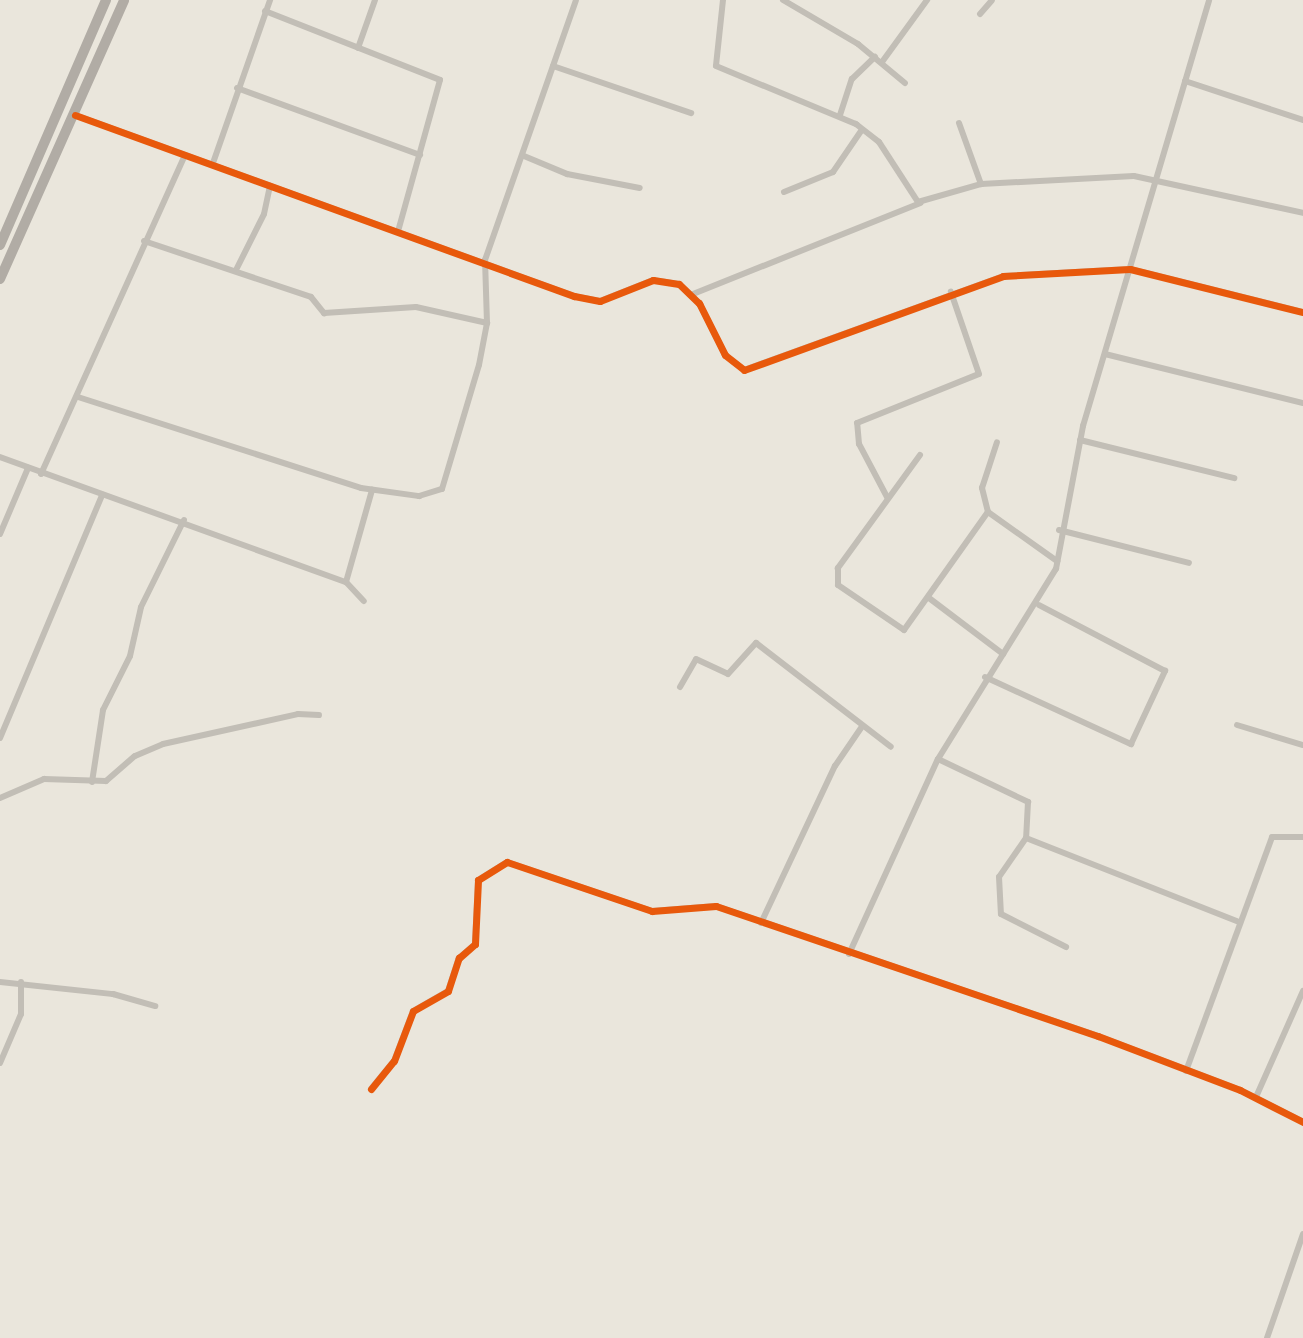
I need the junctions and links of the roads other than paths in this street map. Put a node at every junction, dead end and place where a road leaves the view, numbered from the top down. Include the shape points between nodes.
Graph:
1 (106, 0) edge
2 (124, 0) edge
3 (270, 0) edge
4 (375, 0) edge
5 (576, 0) edge
6 (723, 0) edge
7 (783, 0) edge
8 (927, 0) edge
9 (992, 0) edge
10 (1209, 0) edge
11 (265, 11) junction
12 (980, 14) dead end
13 (358, 48) junction
14 (878, 59) junction
15 (553, 66) junction
16 (1185, 81) junction
17 (905, 83) dead end
18 (237, 88) junction
19 (691, 113) dead end
20 (840, 114) junction
21 (75, 115) junction
22 (1303, 120) edge
23 (959, 123) dead end
24 (861, 131) junction
25 (420, 155) junction
26 (524, 156) junction
27 (184, 157) junction
28 (213, 163) junction
29 (1155, 181) junction
30 (981, 184) junction
31 (270, 186) junction
32 (640, 187) dead end
33 (784, 192) dead end
34 (921, 203) junction
35 (1303, 213) edge
36 (3, 230) edge
37 (398, 231) junction
38 (16, 240) junction
39 (144, 241) junction
40 (0, 245) edge
41 (485, 260) junction
42 (237, 268) junction
43 (1130, 269) junction
44 (0, 279) edge
45 (951, 292) junction
46 (693, 294) junction
47 (1303, 312) edge
48 (487, 323) junction
49 (1105, 354) junction
50 (78, 397) junction
51 (1303, 403) edge
52 (1080, 440) junction
53 (997, 442) dead end
54 (920, 455) dead end
55 (0, 457) edge
56 (28, 468) junction
57 (41, 474) junction
58 (1234, 478) dead end
59 (372, 490) junction
60 (102, 495) junction
61 (887, 497) junction
62 (988, 512) junction
63 (184, 520) junction
64 (1059, 530) junction
65 (0, 534) edge
66 (1057, 561) junction
67 (1189, 563) dead end
68 (346, 582) junction
69 (929, 598) junction
70 (364, 601) dead end
71 (1038, 606) junction
72 (1003, 654) junction
73 (985, 677) junction
74 (680, 687) dead end
75 (319, 715) dead end
76 (1237, 725) dead end
77 (861, 728) junction
78 (0, 738) edge
79 (1303, 745) edge
80 (891, 747) dead end
81 (939, 760) junction
82 (92, 782) junction
83 (0, 798) edge
84 (1303, 837) edge
85 (1026, 838) junction
86 (1237, 921) junction
87 (761, 923) junction
88 (1066, 947) dead end
89 (849, 954) junction
90 (0, 982) edge
91 (21, 982) junction
92 (1303, 991) edge
93 (155, 1006) dead end
94 (0, 1063) edge
95 (1186, 1071) junction
96 (371, 1090) dead end
97 (1256, 1097) junction
98 (1303, 1122) edge
99 (1303, 1234) edge
100 (1267, 1338) edge

1 - 36 main road
2 - 21 main road
3 - 11 street
4 - 13 street
5 - 15 street
6 - 20 street via 716,66
7 - 14 street
8 - 14 street
9 - 12 street
10 - 16 street
11 - 13 street
11 - 18 street
13 - 25 street via 440,80
14 - 17 street
14 - 20 street via 852,79
15 - 19 street
15 - 26 street
16 - 22 street
16 - 29 street
18 - 25 street
18 - 28 street
20 - 24 street
21 - 27 street
21 - 38 main road
23 - 30 street
24 - 33 street via 833,172
24 - 34 street via 879,142
25 - 37 street
26 - 32 street via 567,174
26 - 41 street
27 - 28 street
27 - 39 street
28 - 31 street
29 - 30 street via 1134,176
29 - 35 street
29 - 43 street
30 - 34 street
31 - 37 street
31 - 42 street via 264,215
34 - 46 street
36 - 38 street
36 - 40 main road
37 - 41 street
38 - 44 main road
39 - 42 street via 209,266
39 - 50 street
41 - 46 street via 585,299 600,301 653,280
41 - 48 street
42 - 48 street via 312,298 324,313 416,307
43 - 45 street via 1003,276
43 - 47 street
43 - 49 street
45 - 46 street via 744,370 724,355
45 - 61 street via 979,374 857,423 859,444
48 - 59 street via 447,484 419,496
49 - 51 street
49 - 52 street
50 - 57 street
50 - 59 street
52 - 58 street
52 - 64 street
53 - 62 street via 982,488
54 - 61 street
55 - 56 street
56 - 57 street
56 - 65 street
57 - 60 street
59 - 68 street
60 - 63 street
60 - 78 street
61 - 69 street via 838,568 838,585 896,630 910,624
62 - 66 street
62 - 69 street
63 - 68 street
63 - 82 street via 141,607 130,656 103,710
64 - 66 street
64 - 67 street
66 - 71 street
68 - 70 street
69 - 72 street
71 - 72 street
71 - 73 street via 1165,671 1131,744
72 - 73 street
73 - 81 street
74 - 77 street via 696,659 728,674 756,643 811,681
75 - 82 street via 298,714 153,747 113,778
76 - 79 street
77 - 80 street
77 - 87 street via 835,766
81 - 85 street via 1028,802
81 - 89 street
82 - 83 street via 44,779
84 - 86 street via 1272,837
85 - 86 street
85 - 88 street via 999,877 1001,914
86 - 95 street
87 - 89 street
87 - 96 street via 708,903 652,911 507,862 494,866 475,888 475,944 459,958 448,991 414,1012 394,1062
89 - 95 street
90 - 91 street
91 - 93 street
91 - 94 street via 21,1014
92 - 97 street
95 - 97 street
97 - 98 street
99 - 100 street

